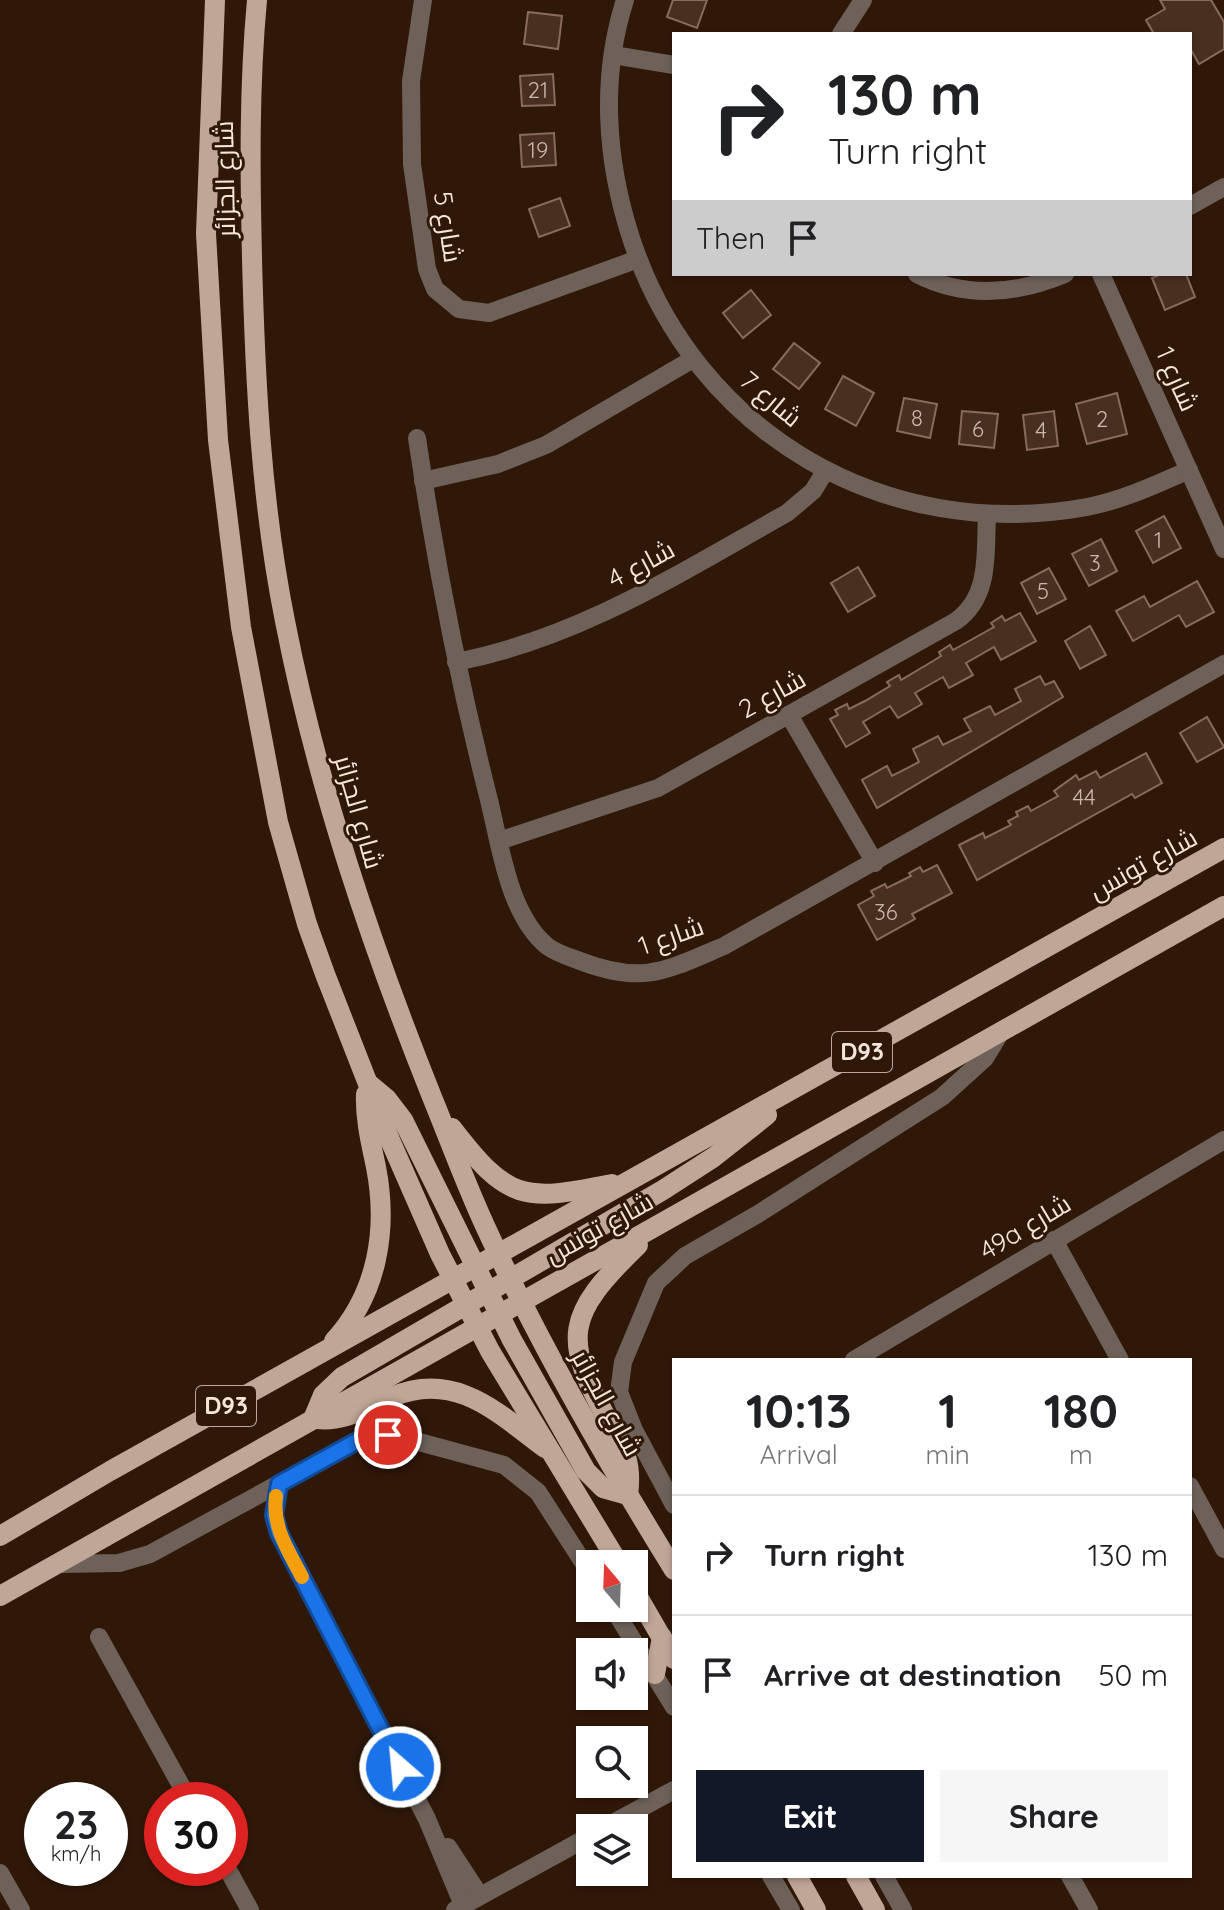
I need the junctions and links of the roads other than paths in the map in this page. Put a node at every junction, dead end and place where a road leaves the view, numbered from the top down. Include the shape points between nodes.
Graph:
1 (215, 0) edge
2 (257, 0) edge
3 (423, 0) edge
4 (625, 0) edge
5 (863, 0) edge
6 (842, 32) edge
7 (613, 55) junction
8 (672, 65) edge
9 (1224, 187) edge
10 (1192, 205) edge
11 (638, 259) junction
12 (922, 276) edge
13 (1060, 276) edge
14 (1102, 276) edge
15 (693, 359) junction
16 (417, 438) dead end
17 (826, 470) junction
18 (1189, 470) junction
19 (423, 481) junction
20 (987, 514) junction
21 (1224, 549) edge
22 (456, 662) junction
23 (1224, 664) edge
24 (789, 715) junction
25 (499, 841) junction
26 (1224, 848) edge
27 (875, 863) junction
28 (1224, 906) edge
29 (1002, 1030) junction
30 (367, 1082) junction
31 (793, 1090) junction
32 (437, 1109) junction
33 (1224, 1140) edge
34 (630, 1181) junction
35 (662, 1223) junction
36 (1054, 1240) junction
37 (499, 1254) junction
38 (476, 1267) junction
39 (453, 1280) junction
40 (512, 1280) junction
41 (489, 1293) junction
42 (523, 1302) junction
43 (466, 1306) junction
44 (499, 1315) junction
45 (477, 1327) junction
46 (325, 1351) junction
47 (857, 1358) edge
48 (1119, 1358) edge
49 (313, 1419) junction
50 (555, 1454) junction
51 (279, 1484) junction
52 (1192, 1490) edge
53 (628, 1495) junction
54 (672, 1501) edge
55 (238, 1507) junction
56 (279, 1533) junction
57 (0, 1536) edge
58 (1224, 1549) edge
59 (611, 1550) edge
60 (576, 1551) edge
61 (58, 1564) junction
62 (672, 1567) edge
63 (0, 1596) edge
64 (648, 1614) edge
65 (622, 1622) edge
66 (99, 1637) dead end
67 (662, 1637) junction
68 (672, 1655) edge
69 (655, 1674) junction
70 (672, 1704) edge
71 (179, 1782) edge
72 (672, 1791) edge
73 (630, 1814) edge
74 (576, 1844) edge
75 (0, 1873) edge
76 (772, 1878) edge
77 (798, 1878) edge
78 (857, 1878) edge
79 (885, 1878) edge
80 (1071, 1878) edge
81 (237, 1886) edge
82 (466, 1904) edge
83 (21, 1910) edge
84 (250, 1910) edge
85 (791, 1910) edge
86 (816, 1910) edge
87 (875, 1910) edge
88 (903, 1910) edge
89 (1089, 1910) edge

1 - 30 main road, شارع الجزائر via 206,234 231,561 278,822 307,924
2 - 32 main road, شارع الجزائر via 250,119 254,323 261,442 280,595 312,742 349,871
3 - 11 street, شارع 5 via 411,81 412,164 427,269 435,289 459,309 489,313
4 - 7 street, شارع 7
5 - 6 street
7 - 8 street
7 - 11 street, شارع 7 via 610,141
9 - 10 street
11 - 15 street, شارع 7 via 662,312
12 - 13 street via 947,286 998,291
14 - 18 street, شارع 1
15 - 17 street, شارع 7 via 752,420
15 - 19 street via 546,445 498,464
16 - 19 street, شارع 1
17 - 20 street, شارع 7 via 900,500
17 - 22 street, شارع 4 via 813,491 787,513 592,620 540,642
18 - 20 street, شارع 7 via 1121,499 1087,507
18 - 21 street, شارع 1
19 - 22 street, شارع 1
20 - 24 street, شارع 2 via 982,587 964,616
22 - 25 street, شارع 1
23 - 27 street, شارع 1
24 - 25 street, شارع 2 via 658,788
24 - 27 street
25 - 27 street, شارع 1 via 516,903 540,940 550,949 625,976 671,967 724,946
26 - 31 main road, شارع تونس / D93
28 - 29 main road, شارع تونس / D93
29 - 35 main road, شارع تونس / D93
29 - 54 street via 985,1058 942,1097 685,1256 656,1283 623,1362 619,1392
30 - 38 main road via 403,1120
30 - 39 main road, شارع الجزائر
30 - 46 main road via 366,1119 381,1204 380,1243 362,1301
31 - 34 main road, شارع تونس / D93
31 - 40 main road via 689,1174
32 - 34 main road via 486,1171 517,1190 559,1195
32 - 37 main road, شارع الجزائر
33 - 36 street, 49a شارع
34 - 37 main road, شارع تونس / D93
35 - 42 main road, شارع تونس / D93
35 - 53 main road via 595,1289 579,1328 582,1371 629,1458
36 - 47 street, 49a شارع
36 - 48 street
37 - 38 main road, شارع تونس / D93
37 - 40 main road, شارع الجزائر
38 - 39 main road, شارع تونس / D93
38 - 41 main road
39 - 43 main road, شارع الجزائر
39 - 46 main road, شارع تونس / D93
40 - 41 main road
40 - 42 main road, شارع الجزائر
41 - 43 main road
41 - 44 main road
42 - 44 main road, شارع تونس / D93
42 - 53 main road, شارع الجزائر
43 - 45 main road, شارع الجزائر
43 - 49 main road via 342,1377 323,1395
44 - 45 main road, شارع تونس / D93
44 - 53 main road via 593,1480
45 - 49 main road, شارع تونس / D93
45 - 50 main road, شارع الجزائر
46 - 57 main road, شارع تونس / D93
49 - 50 main road via 350,1416 410,1391 447,1390 484,1403
49 - 61 main road, شارع تونس / D93
50 - 59 main road, شارع الجزائر
51 - 55 street
51 - 56 street via 274,1515
51 - 60 street via 357,1441 378,1435 406,1437 516,1472 538,1492
52 - 58 street
53 - 62 main road, شارع الجزائر
55 - 56 street via 260,1514
55 - 61 street via 135,1560
56 - 82 street
61 - 63 main road, شارع تونس / D93
64 - 67 main road
65 - 69 street
66 - 71 street
67 - 68 main road
67 - 69 main road
69 - 70 street
72 - 73 street
74 - 82 street
75 - 83 street
76 - 85 street
77 - 86 main road
78 - 87 main road
79 - 88 street
80 - 89 street
81 - 84 street

